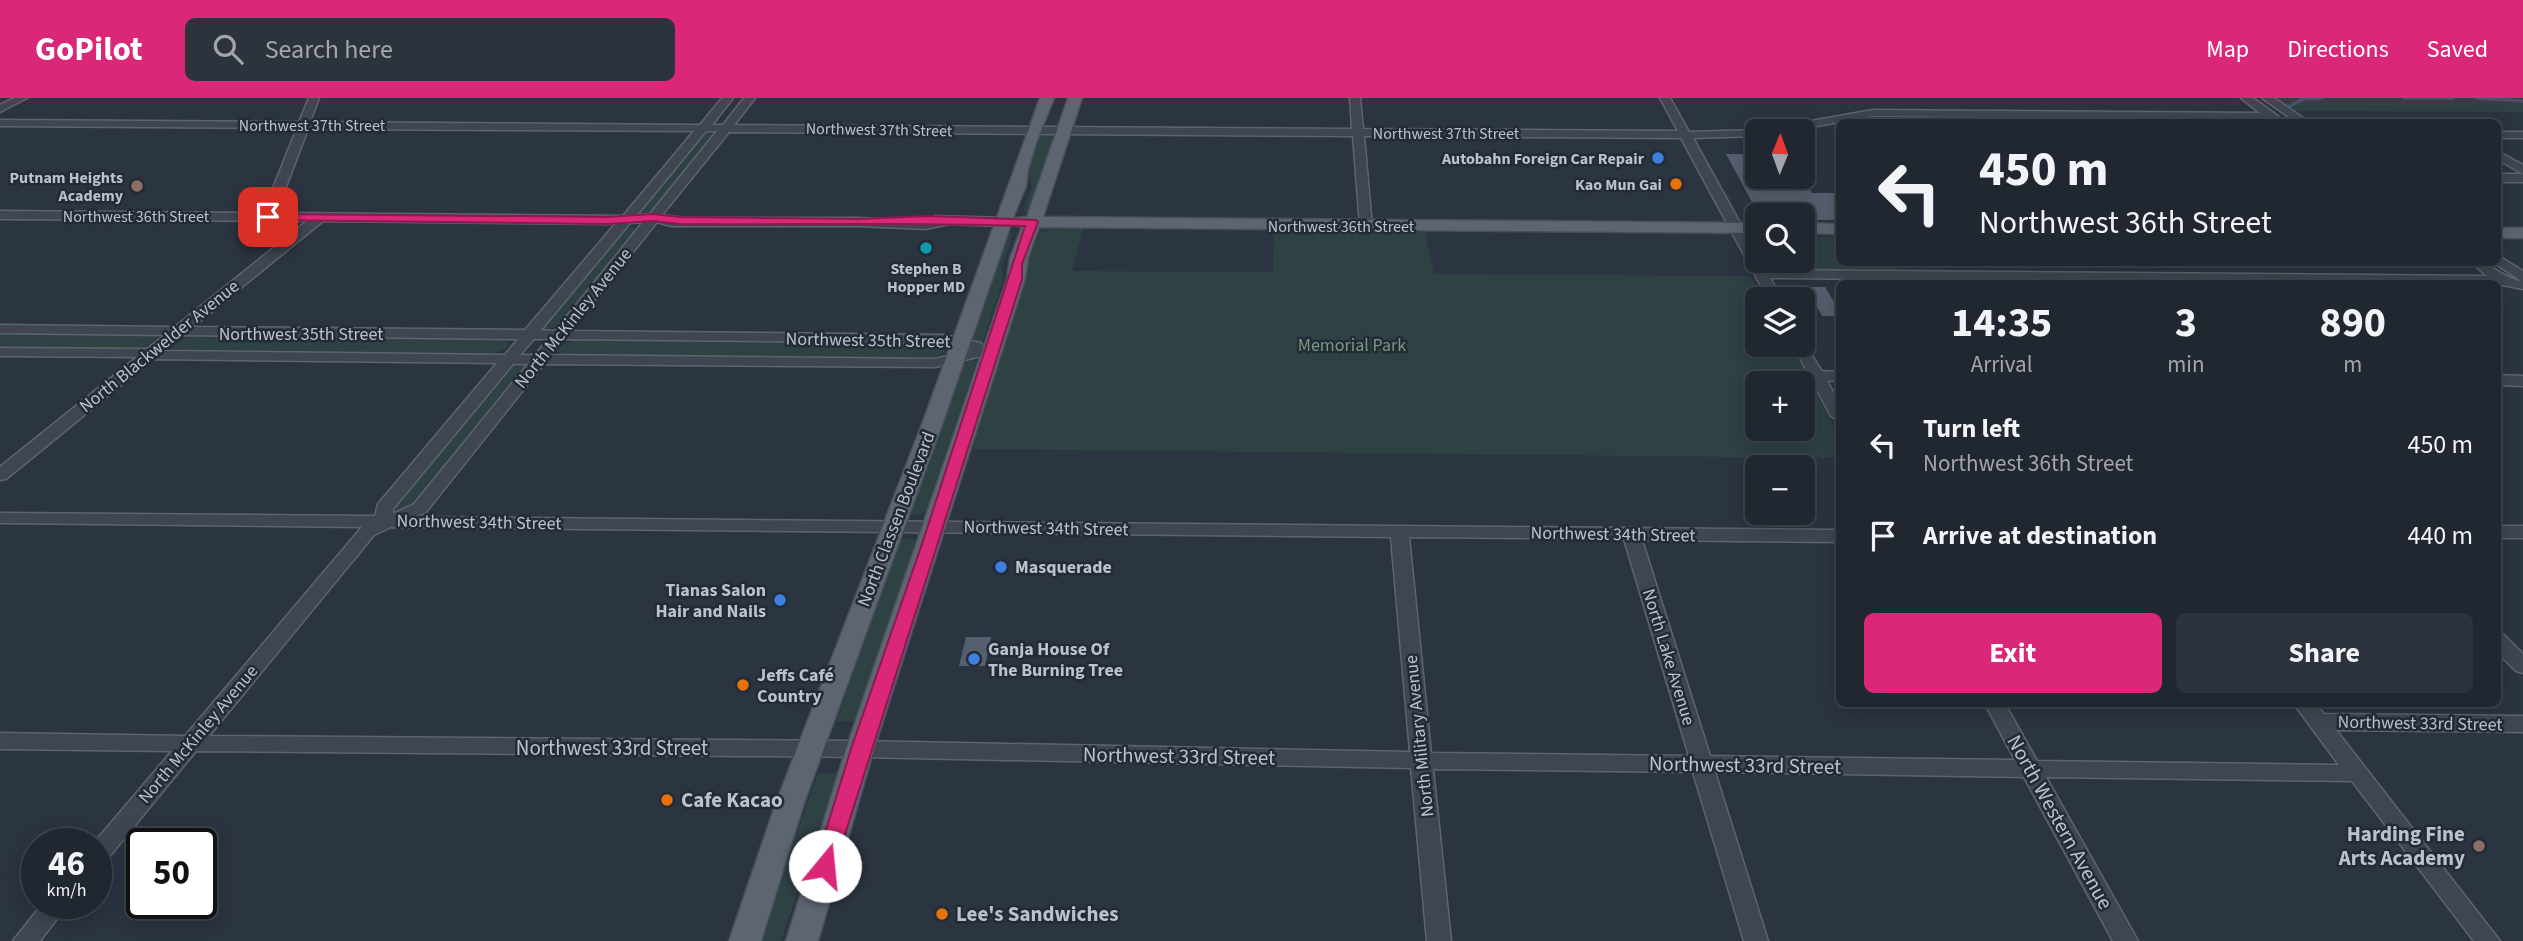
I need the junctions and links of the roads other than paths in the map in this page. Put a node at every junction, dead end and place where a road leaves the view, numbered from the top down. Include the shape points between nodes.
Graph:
1 (22, 98) edge
2 (314, 98) edge
3 (728, 98) edge
4 (750, 98) edge
5 (1047, 98) edge
6 (1076, 98) edge
7 (1355, 98) edge
8 (1665, 98) edge
9 (2246, 98) edge
10 (0, 109) edge
11 (2271, 111) edge
12 (1856, 119) edge
13 (2298, 119) edge
14 (1836, 122) edge
15 (0, 123) edge
16 (305, 125) junction
17 (1815, 125) edge
18 (703, 127) junction
19 (726, 128) junction
20 (1035, 131) junction
21 (1065, 131) junction
22 (1358, 132) junction
23 (1745, 133) edge
24 (1685, 135) junction
25 (2501, 135) edge
26 (2523, 135) edge
27 (2501, 156) edge
28 (2523, 170) edge
29 (2501, 178) edge
30 (2523, 178) edge
31 (0, 215) edge
32 (268, 217) junction
33 (319, 218) junction
34 (625, 220) junction
35 (651, 221) junction
36 (1004, 222) junction
37 (1032, 222) junction
38 (1366, 226) junction
39 (1737, 228) junction
40 (1745, 228) edge
41 (2501, 233) edge
42 (2523, 233) edge
43 (2501, 263) edge
44 (2136, 266) edge
45 (2482, 266) edge
46 (1763, 274) junction
47 (2523, 277) edge
48 (2149, 280) edge
49 (2501, 282) edge
50 (2504, 282) junction
51 (2523, 285) edge
52 (1769, 287) edge
53 (2523, 295) edge
54 (0, 329) edge
55 (178, 332) junction
56 (528, 336) junction
57 (559, 336) junction
58 (993, 349) junction
59 (958, 351) junction
60 (0, 352) edge
61 (150, 354) junction
62 (1807, 357) edge
63 (510, 358) junction
64 (540, 359) junction
65 (1818, 376) junction
66 (1836, 376) edge
67 (2501, 380) edge
68 (2523, 381) edge
69 (1836, 410) edge
70 (0, 475) edge
71 (0, 518) edge
72 (384, 522) junction
73 (892, 526) junction
74 (936, 527) junction
75 (1399, 531) junction
76 (2501, 532) edge
77 (2523, 532) edge
78 (1631, 534) junction
79 (1836, 536) edge
80 (2501, 644) edge
81 (2523, 666) edge
82 (1997, 707) edge
83 (2306, 707) edge
84 (2318, 722) junction
85 (2523, 724) edge
86 (0, 741) edge
87 (190, 743) junction
88 (811, 748) junction
89 (860, 749) junction
90 (1421, 760) junction
91 (1702, 764) junction
92 (2031, 769) junction
93 (2357, 773) junction
94 (112, 837) edge
95 (44, 919) edge
96 (25, 941) edge
97 (745, 941) edge
98 (802, 941) edge
99 (1438, 941) edge
100 (1756, 941) edge
101 (2126, 941) edge
102 (2488, 941) edge

1 - 10 street
2 - 16 street
3 - 18 street, North McKinley Avenue
4 - 19 street, North McKinley Avenue
5 - 20 main road, North Classen Boulevard
6 - 21 main road, North Classen Boulevard
7 - 22 street
8 - 24 street
9 - 11 street
11 - 12 street via 1886,113
11 - 13 street
14 - 17 street
15 - 16 street, Northwest 37th Street
16 - 18 street, Northwest 37th Street
16 - 32 street
18 - 19 street, Northwest 37th Street
18 - 34 street, North McKinley Avenue
19 - 20 street, Northwest 37th Street
19 - 35 street, North McKinley Avenue
20 - 21 street, Northwest 37th Street
20 - 36 main road, North Classen Boulevard
21 - 22 street, Northwest 37th Street
21 - 37 main road, North Classen Boulevard
22 - 24 street, Northwest 37th Street
22 - 38 street
23 - 24 street, Northwest 37th Street
24 - 39 street
25 - 26 street
27 - 28 street
29 - 30 street
31 - 32 street, Northwest 36th Street
32 - 33 street, Northwest 36th Street
33 - 34 street, Northwest 36th Street
33 - 55 street, North Blackwelder Avenue
34 - 35 street, Northwest 36th Street
34 - 56 street, North McKinley Avenue
35 - 36 street, Northwest 36th Street
35 - 57 street, North McKinley Avenue
36 - 37 main road, Northwest 36th Street
36 - 59 main road, North Classen Boulevard
37 - 38 main road, Northwest 36th Street
37 - 58 main road, North Classen Boulevard
38 - 39 main road, Northwest 36th Street
39 - 40 main road, Northwest 36th Street
39 - 46 street
41 - 42 main road
43 - 47 street
44 - 48 street
45 - 50 street
46 - 48 street
46 - 52 street
49 - 50 street
50 - 51 street
50 - 53 street
54 - 55 street, Northwest 35th Street
55 - 56 street, Northwest 35th Street
55 - 61 street, North Blackwelder Avenue
56 - 57 street, Northwest 35th Street
56 - 63 street, North McKinley Avenue
57 - 59 street, Northwest 35th Street via 945,339
57 - 64 street, North McKinley Avenue
58 - 59 street, Northwest 35th Street
58 - 74 main road, North Classen Boulevard
59 - 64 street, Northwest 35th Street via 929,363
59 - 73 main road, North Classen Boulevard
60 - 61 street, Northwest 35th Street
61 - 63 street, Northwest 35th Street
61 - 70 street, North Blackwelder Avenue
62 - 65 street
63 - 64 street, Northwest 35th Street
63 - 72 street, North McKinley Avenue via 384,508
64 - 72 street, North McKinley Avenue via 420,508
65 - 66 street
65 - 69 street
67 - 68 street
71 - 72 street, Northwest 34th Street
72 - 73 street, Northwest 34th Street
72 - 87 street, North McKinley Avenue via 368,531
73 - 74 street, Northwest 34th Street
73 - 88 main road, North Classen Boulevard
74 - 75 street, Northwest 34th Street
74 - 89 main road, North Classen Boulevard
75 - 78 street, Northwest 34th Street
75 - 90 street, North Military Avenue
76 - 77 street
78 - 79 street, Northwest 34th Street
78 - 91 street, North Lake Avenue
80 - 81 street
82 - 92 street, North Western Avenue
83 - 84 street
84 - 85 street, Northwest 33rd Street
84 - 93 street
86 - 87 street, Northwest 33rd Street
87 - 88 street, Northwest 33rd Street
87 - 94 street, North McKinley Avenue
88 - 89 street, Northwest 33rd Street
88 - 97 main road, North Classen Boulevard
89 - 90 street, Northwest 33rd Street
89 - 98 main road, North Classen Boulevard
90 - 91 street, Northwest 33rd Street
90 - 99 street, North Military Avenue
91 - 92 street, Northwest 33rd Street
91 - 100 street, North Lake Avenue
92 - 93 street, Northwest 33rd Street
92 - 101 street, North Western Avenue
93 - 102 street
95 - 96 street

